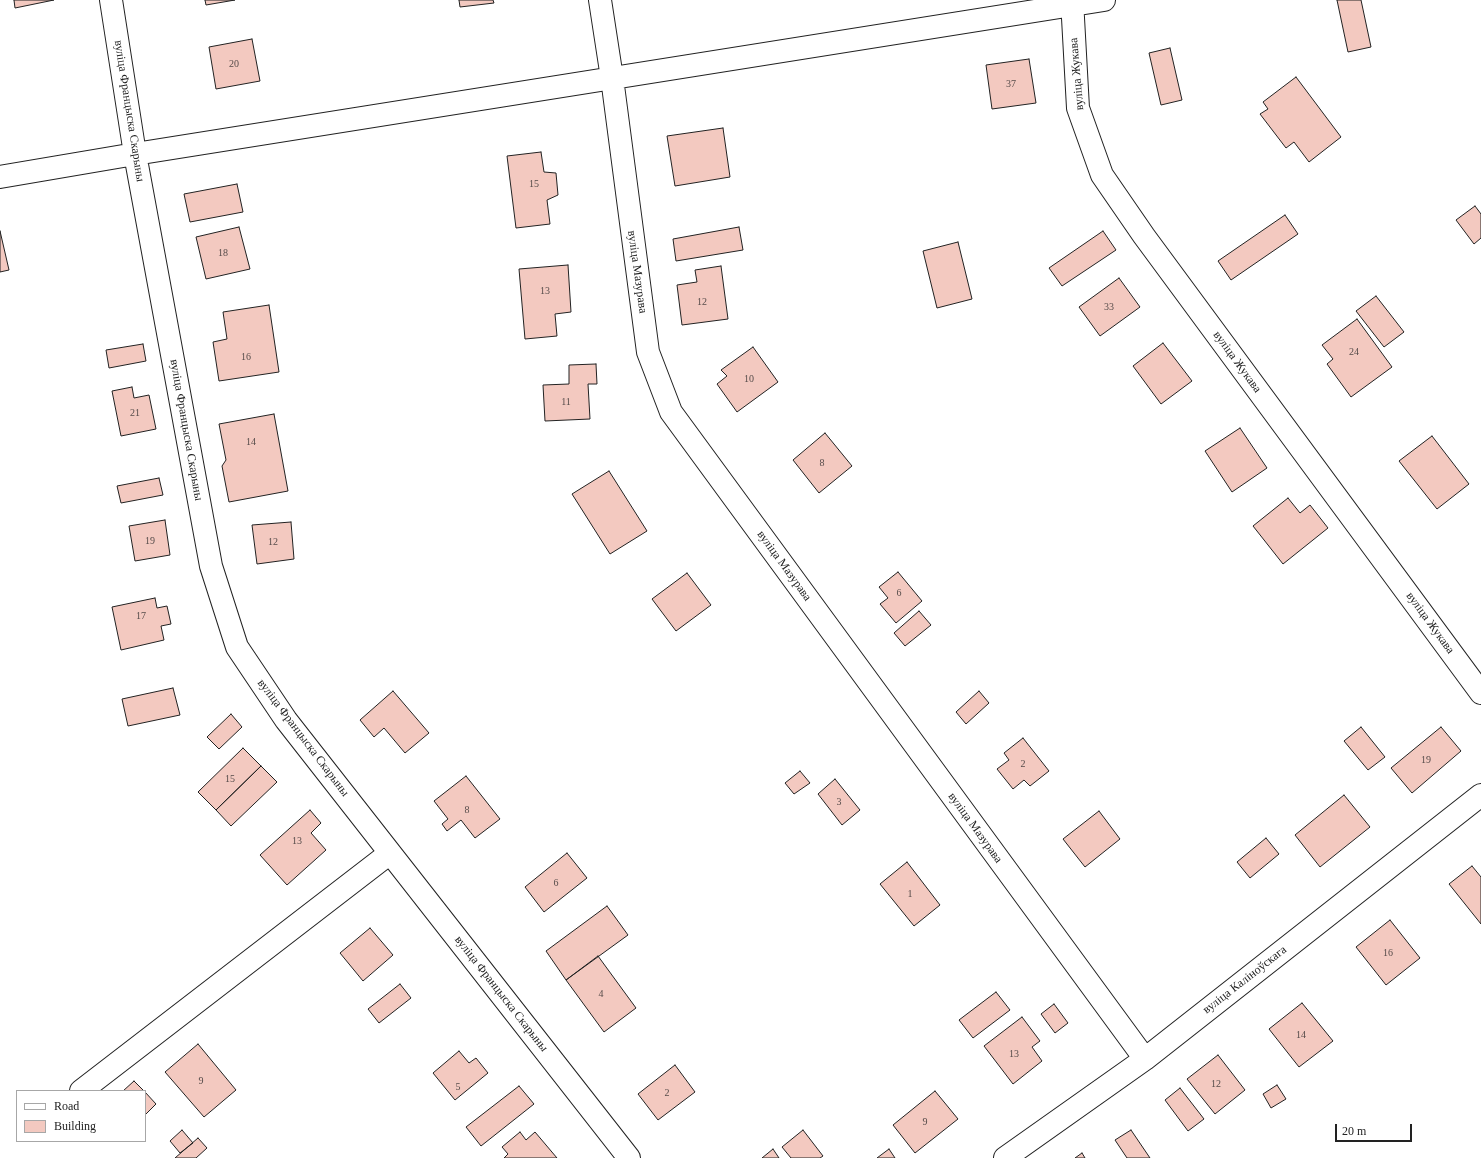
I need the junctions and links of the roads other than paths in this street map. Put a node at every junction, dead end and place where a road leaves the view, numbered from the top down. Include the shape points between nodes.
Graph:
1 (111, 0) edge
2 (600, 0) edge
3 (1104, 0) edge
4 (1072, 3) edge
5 (612, 78) junction
6 (135, 154) junction
7 (0, 177) edge
8 (1481, 693) edge
9 (1481, 795) edge
10 (390, 853) junction
11 (1145, 1059) junction
12 (82, 1090) edge
13 (629, 1158) edge
14 (1005, 1158) edge

1 - 6 street, вуліца Францыска Скарыны
2 - 5 street, вуліца Мазурава
3 - 4 street
4 - 5 street
4 - 8 street, вуліца Жукава via 1078,108 1102,175 1144,236
5 - 6 street
5 - 11 street, вуліца Мазурава via 648,352 671,412
6 - 7 street
6 - 10 street, вуліца Францыска Скарыны via 211,566 237,647 286,720
9 - 11 street, вуліца Каліноўскага
10 - 12 street
10 - 13 street, вуліца Францыска Скарыны
11 - 14 street, вуліца Каліноўскага

